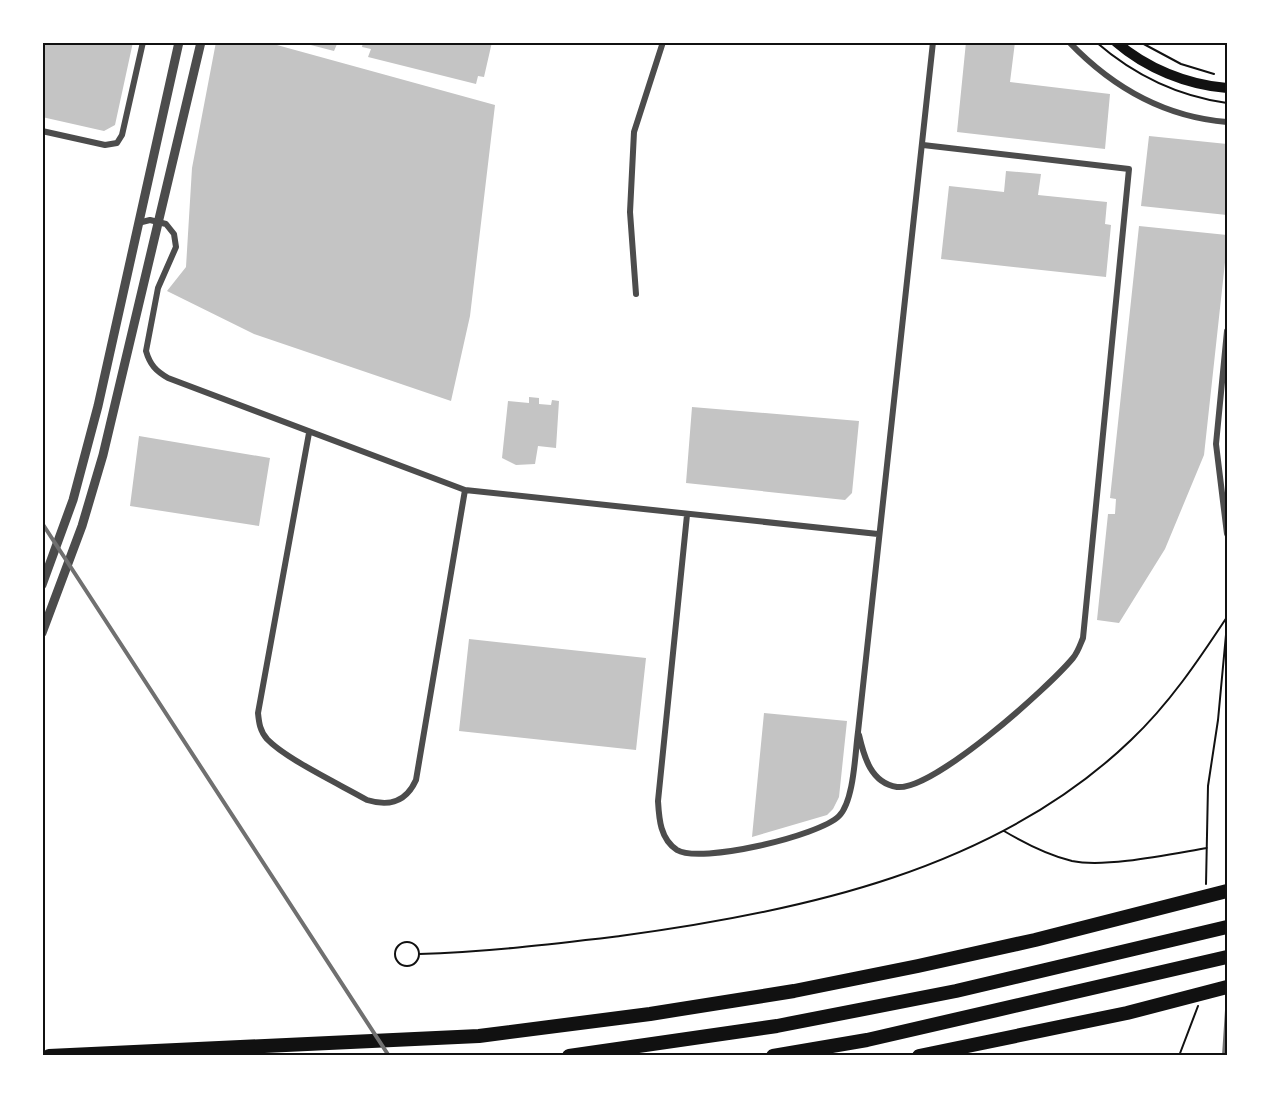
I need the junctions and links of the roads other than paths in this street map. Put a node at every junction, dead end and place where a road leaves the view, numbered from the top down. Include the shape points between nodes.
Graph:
1 (143, 42) edge
2 (179, 42) edge
3 (201, 42) edge
4 (663, 42) edge
5 (933, 42) edge
6 (1069, 42) edge
7 (1116, 42) edge
8 (1221, 88) edge
9 (1227, 122) edge
10 (42, 131) edge
11 (923, 146) junction
12 (160, 221) junction
13 (138, 223) junction
14 (636, 294) dead end
15 (1227, 331) edge
16 (309, 433) junction
17 (465, 490) junction
18 (687, 515) junction
19 (878, 534) junction
20 (1227, 534) edge
21 (42, 585) edge
22 (42, 633) edge
23 (858, 732) junction
24 (1227, 891) edge
25 (1227, 927) edge
26 (1227, 957) edge
27 (1227, 987) edge
28 (49, 1056) edge
29 (569, 1056) edge
30 (772, 1056) edge
31 (919, 1056) edge

1 - 10 street via 117,143 105,145
2 - 13 street
3 - 12 street
4 - 14 street via 634,132 630,212
5 - 11 street
6 - 9 street via 1107,76 1140,98 1194,118
7 - 8 main road via 1156,68 1187,81
11 - 19 street
11 - 23 street via 1129,169 1083,638 1073,658 1025,706 945,768 915,784 898,787 880,780 867,763
12 - 13 street
12 - 16 street via 174,234 176,247 158,288 147,341 149,361 168,378
12 - 22 street via 82,526
13 - 21 street via 73,500
15 - 20 street via 1216,444
16 - 17 street
16 - 17 street via 258,713 259,726 281,750 380,804 402,799 416,780
17 - 18 street
18 - 19 street
18 - 23 street via 658,801 662,832 669,843 688,854 744,849 827,825 845,808
19 - 23 street
24 - 28 highway via 1035,940 794,991 627,1017 478,1036
25 - 29 highway via 956,991 777,1026
26 - 30 highway via 867,1040
27 - 31 highway via 1093,1021

